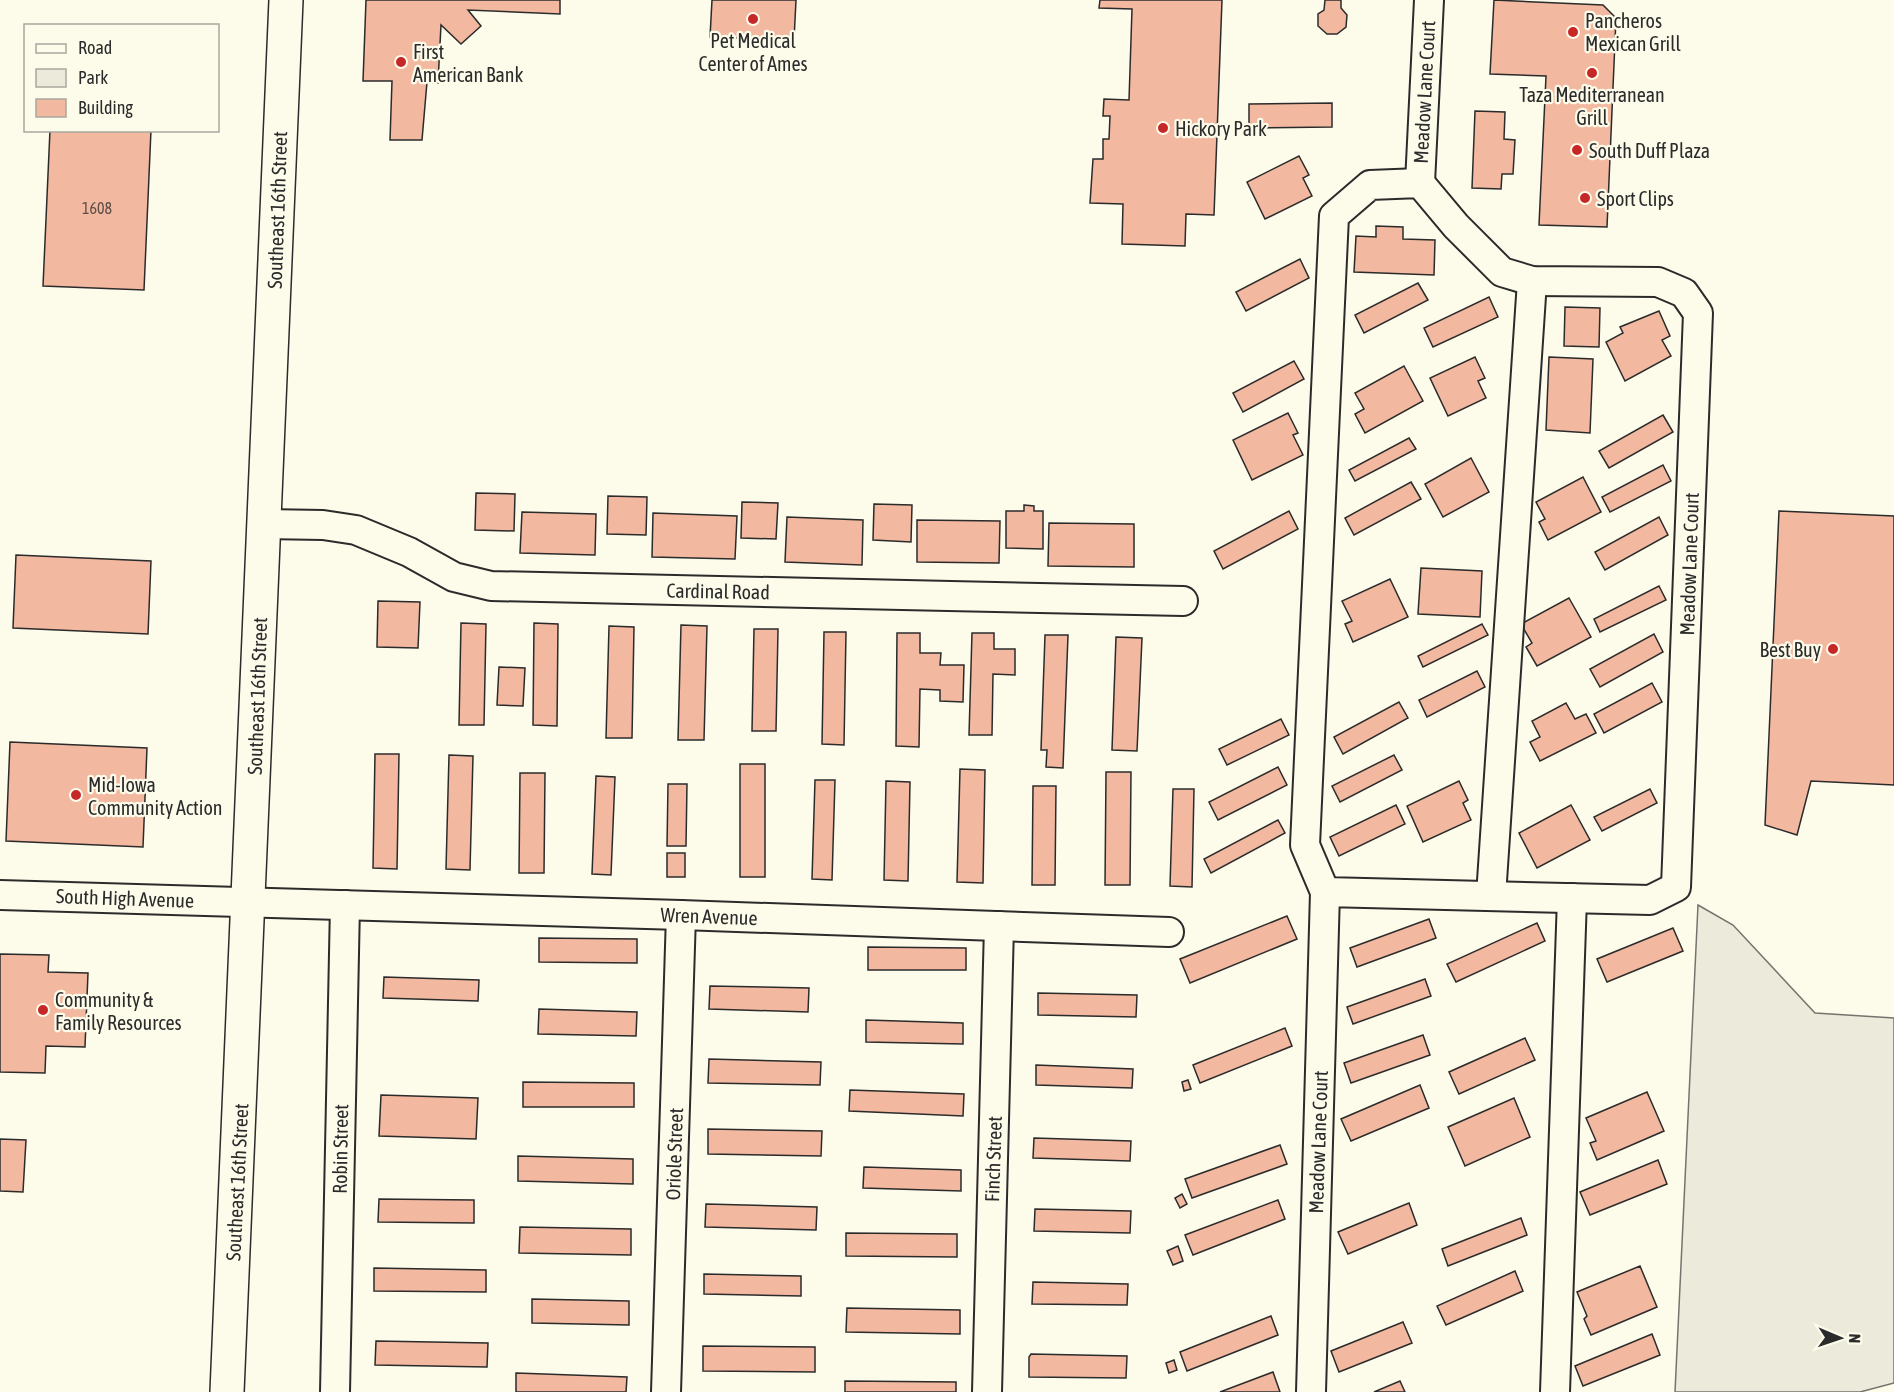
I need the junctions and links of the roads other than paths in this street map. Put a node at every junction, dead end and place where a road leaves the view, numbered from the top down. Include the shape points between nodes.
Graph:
1 (286, 0) edge
2 (1429, 0) edge
3 (1420, 183) junction
4 (1532, 281) junction
5 (264, 525) junction
6 (1184, 601) dead end
7 (1325, 892) junction
8 (0, 895) edge
9 (1491, 896) junction
10 (1572, 898) junction
11 (249, 902) junction
12 (345, 905) junction
13 (681, 915) junction
14 (999, 926) junction
15 (1169, 932) dead end
16 (227, 1392) edge
17 (335, 1392) edge
18 (666, 1392) edge
19 (987, 1392) edge
20 (1311, 1392) edge
21 (1556, 1392) edge

1 - 5 main road, Southeast 16th Street
2 - 3 street, Meadow Lane Court
3 - 4 street, Meadow Lane Court via 1502,272
3 - 7 street, Meadow Lane Court via 1370,185 1334,216 1305,845
4 - 9 street
4 - 10 street, Meadow Lane Court via 1658,282 1684,293 1698,313 1676,886 1650,900
5 - 6 street, Cardinal Road via 323,525 356,530 409,552 454,577 491,586
5 - 11 main road, Southeast 16th Street
7 - 9 street, Meadow Lane Court
7 - 20 street, Meadow Lane Court
8 - 11 street, South High Avenue
9 - 10 street, Meadow Lane Court
10 - 21 street
11 - 12 street, Wren Avenue
11 - 16 main road, Southeast 16th Street
12 - 13 street, Wren Avenue
12 - 17 street, Robin Street
13 - 14 street, Wren Avenue
13 - 18 street, Oriole Street
14 - 15 street, Wren Avenue
14 - 19 street, Finch Street

